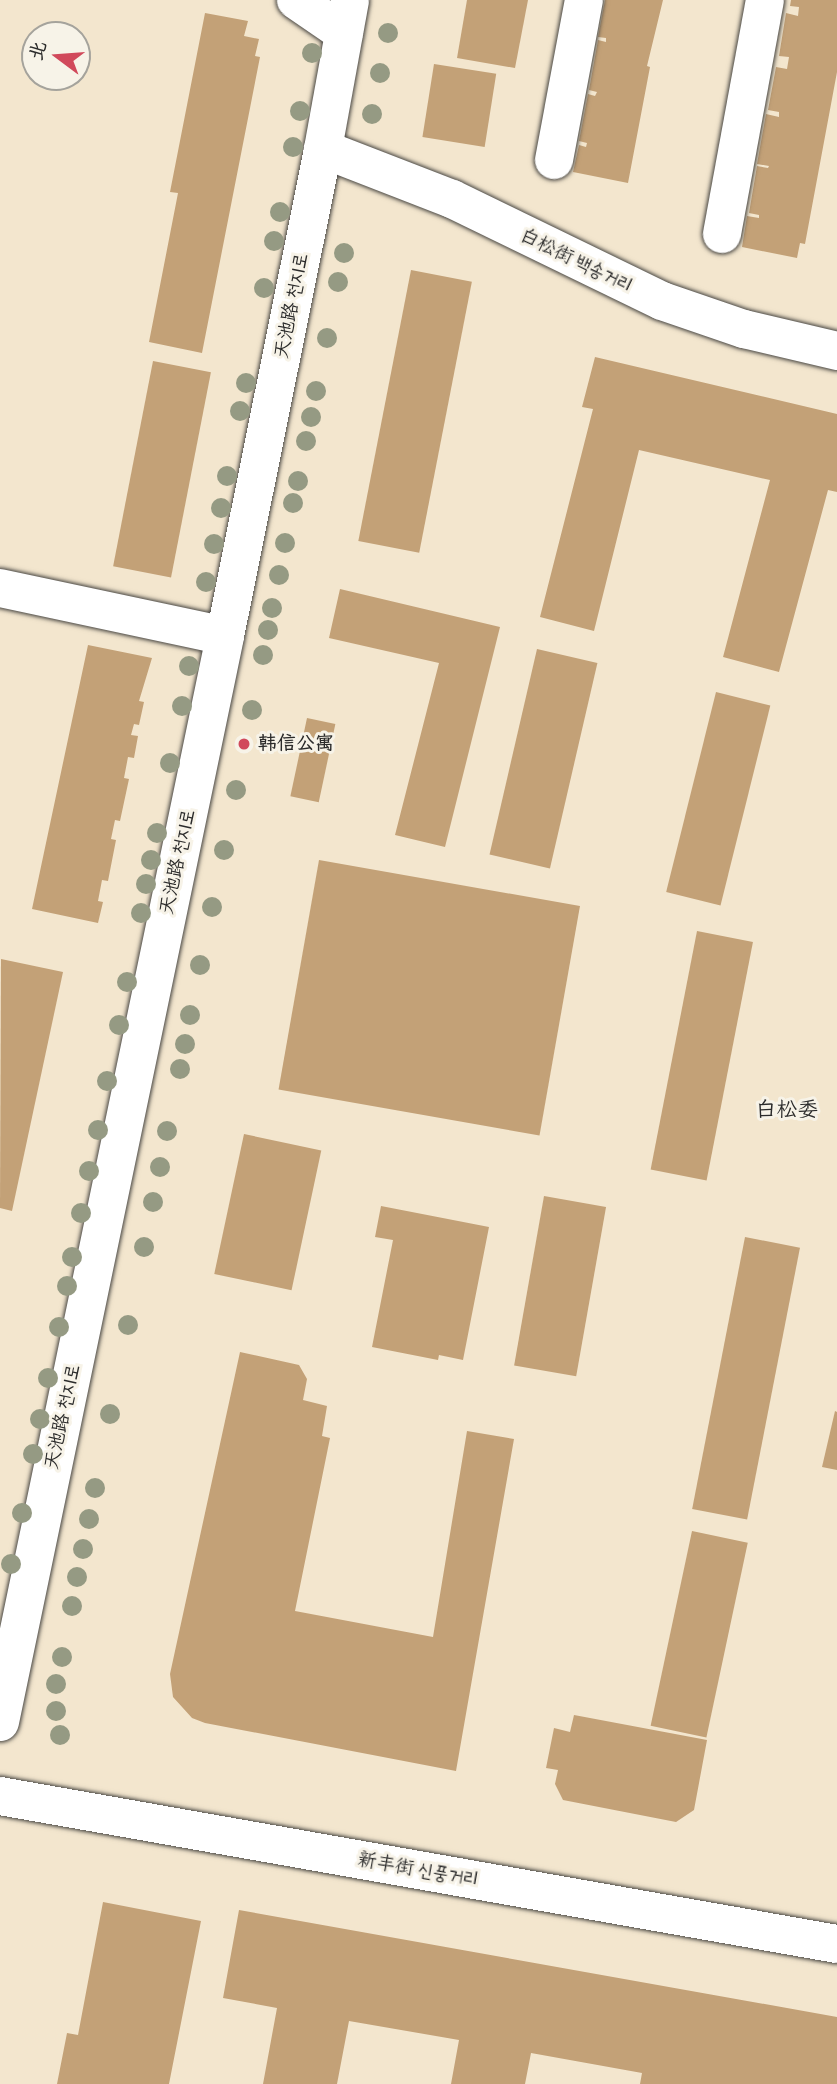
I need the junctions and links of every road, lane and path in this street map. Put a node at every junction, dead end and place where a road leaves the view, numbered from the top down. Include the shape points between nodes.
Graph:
1 (296, 0) edge
2 (583, 0) edge
3 (765, 0) edge
4 (347, 16) edge
5 (323, 149) junction
6 (554, 160) dead end
7 (722, 234) dead end
8 (837, 351) edge
9 (0, 588) edge
10 (225, 636) junction
11 (0, 1722) edge
12 (0, 1796) edge
13 (837, 1944) edge

1 - 4 street
2 - 6 street
3 - 7 street
4 - 5 street, 天池路 천지로
5 - 8 street, 白松街 백송거리 via 452,200 662,301 744,329
5 - 10 street, 天池路 천지로
9 - 10 street
10 - 11 street, 天池路 천지로
12 - 13 street, 新丰街 신풍거리

